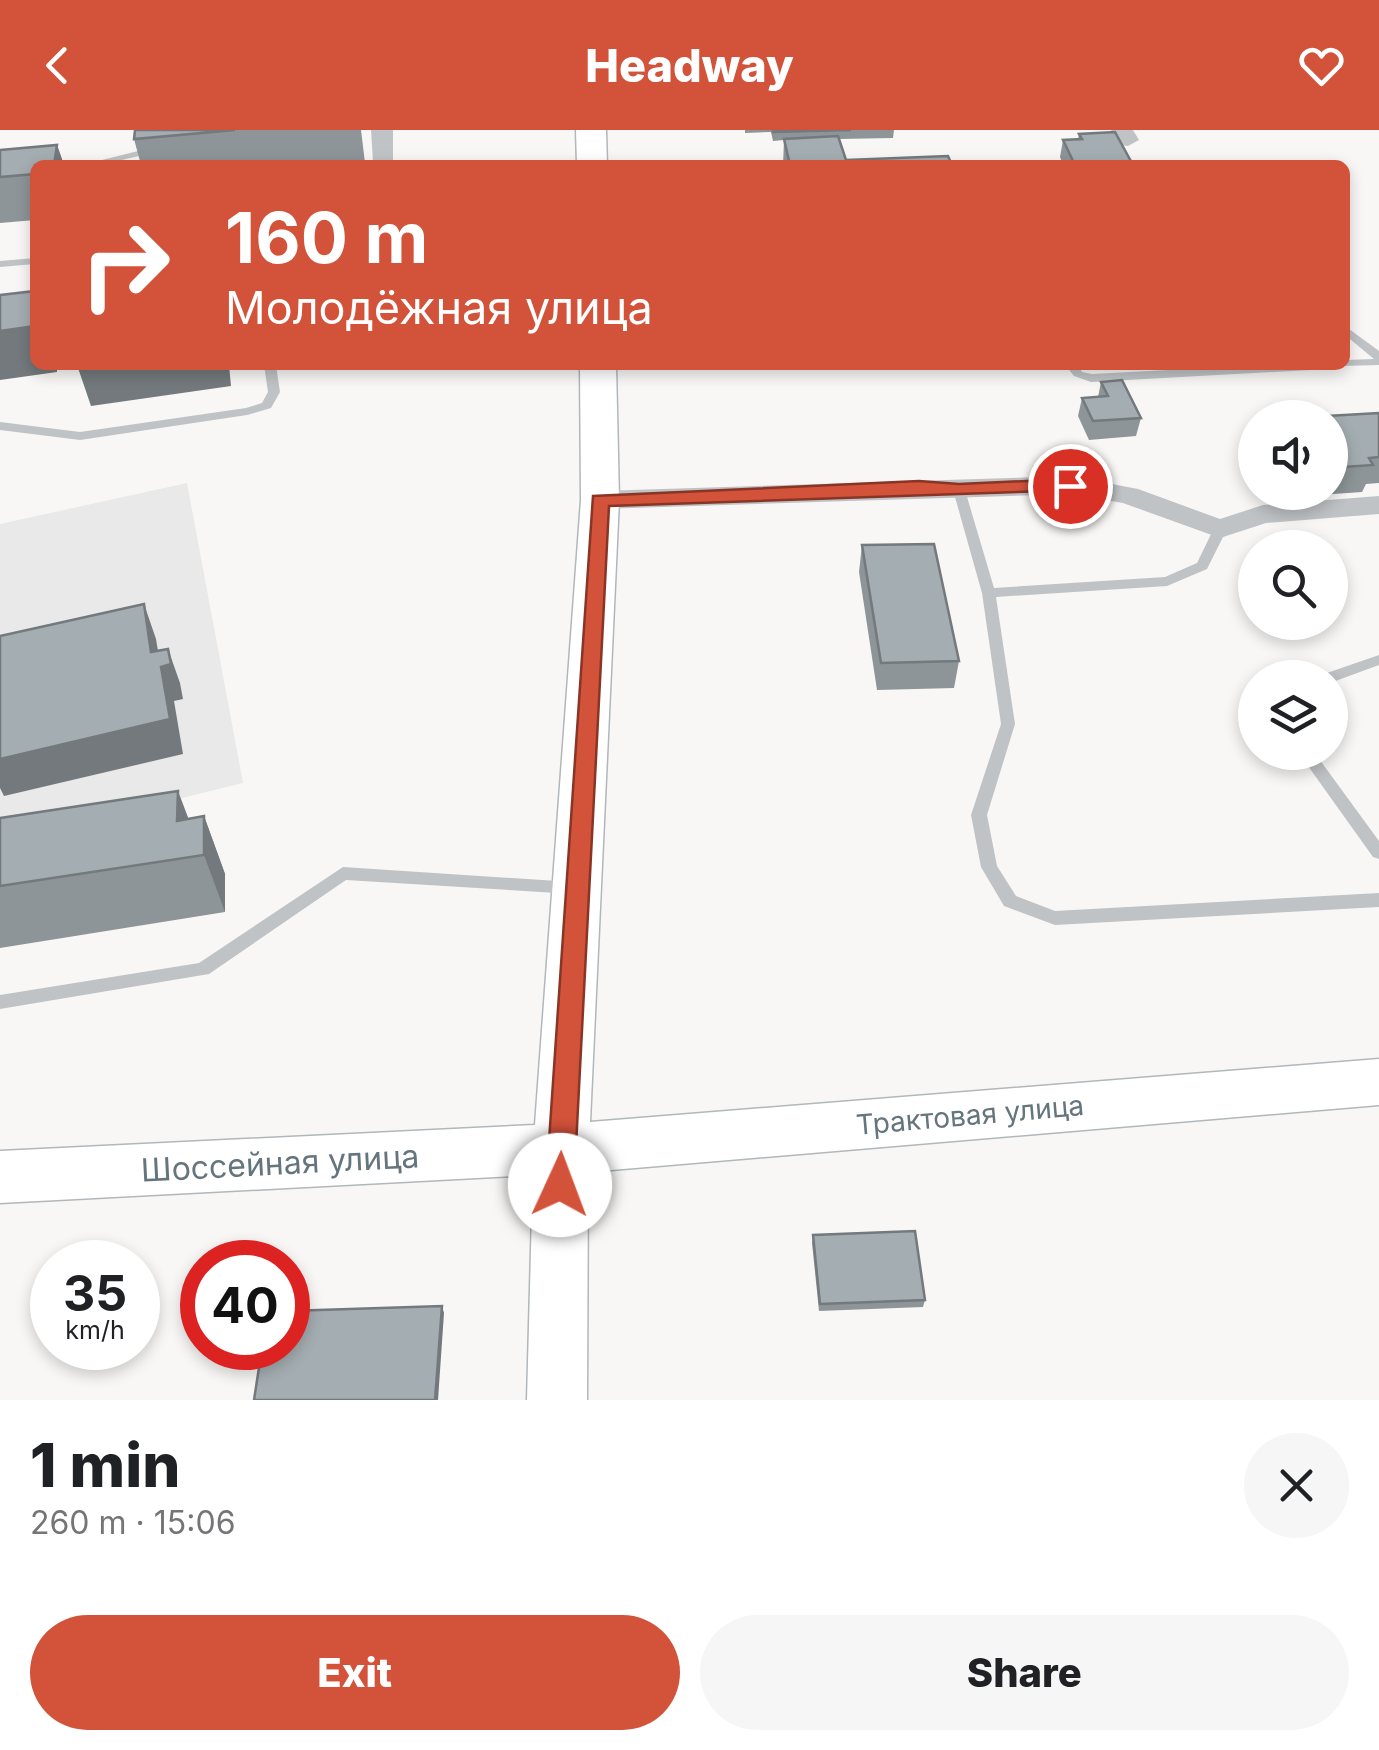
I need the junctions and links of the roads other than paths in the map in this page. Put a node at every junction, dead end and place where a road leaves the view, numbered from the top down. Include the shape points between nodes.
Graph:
1 (382, 130) edge
2 (591, 130) edge
3 (164, 147) edge
4 (108, 160) edge
5 (384, 160) edge
6 (592, 160) edge
7 (30, 262) edge
8 (0, 264) edge
9 (1350, 334) edge
10 (1379, 360) edge
11 (1350, 363) edge
12 (271, 370) edge
13 (598, 370) edge
14 (1075, 370) edge
15 (1237, 370) edge
16 (0, 426) edge
17 (959, 490) junction
18 (600, 500) junction
19 (1379, 505) edge
20 (1220, 529) junction
21 (989, 593) junction
22 (1379, 660) edge
23 (1348, 671) edge
24 (1319, 770) edge
25 (1379, 852) edge
26 (576, 888) junction
27 (1379, 900) edge
28 (0, 1002) edge
29 (1379, 1082) edge
30 (561, 1149) junction
31 (0, 1177) edge
32 (558, 1400) edge

1 - 5 street
2 - 6 street
3 - 4 lane
7 - 8 lane
9 - 10 lane
10 - 11 lane
12 - 16 lane via 274,392 266,405 247,411 80,436
13 - 18 street
14 - 15 lane via 1091,378
17 - 18 street
17 - 20 street via 1070,486 1128,495
17 - 21 lane
18 - 26 street
19 - 20 street via 1263,514
20 - 21 lane via 1202,566 1166,581
21 - 27 lane via 1008,724 979,815 989,867 1010,901 1055,918
22 - 23 lane
24 - 25 lane
26 - 28 lane via 343,874 203,970
26 - 30 street
29 - 30 street, Трактовая улица
30 - 31 street, Шоссейная улица
30 - 32 street

